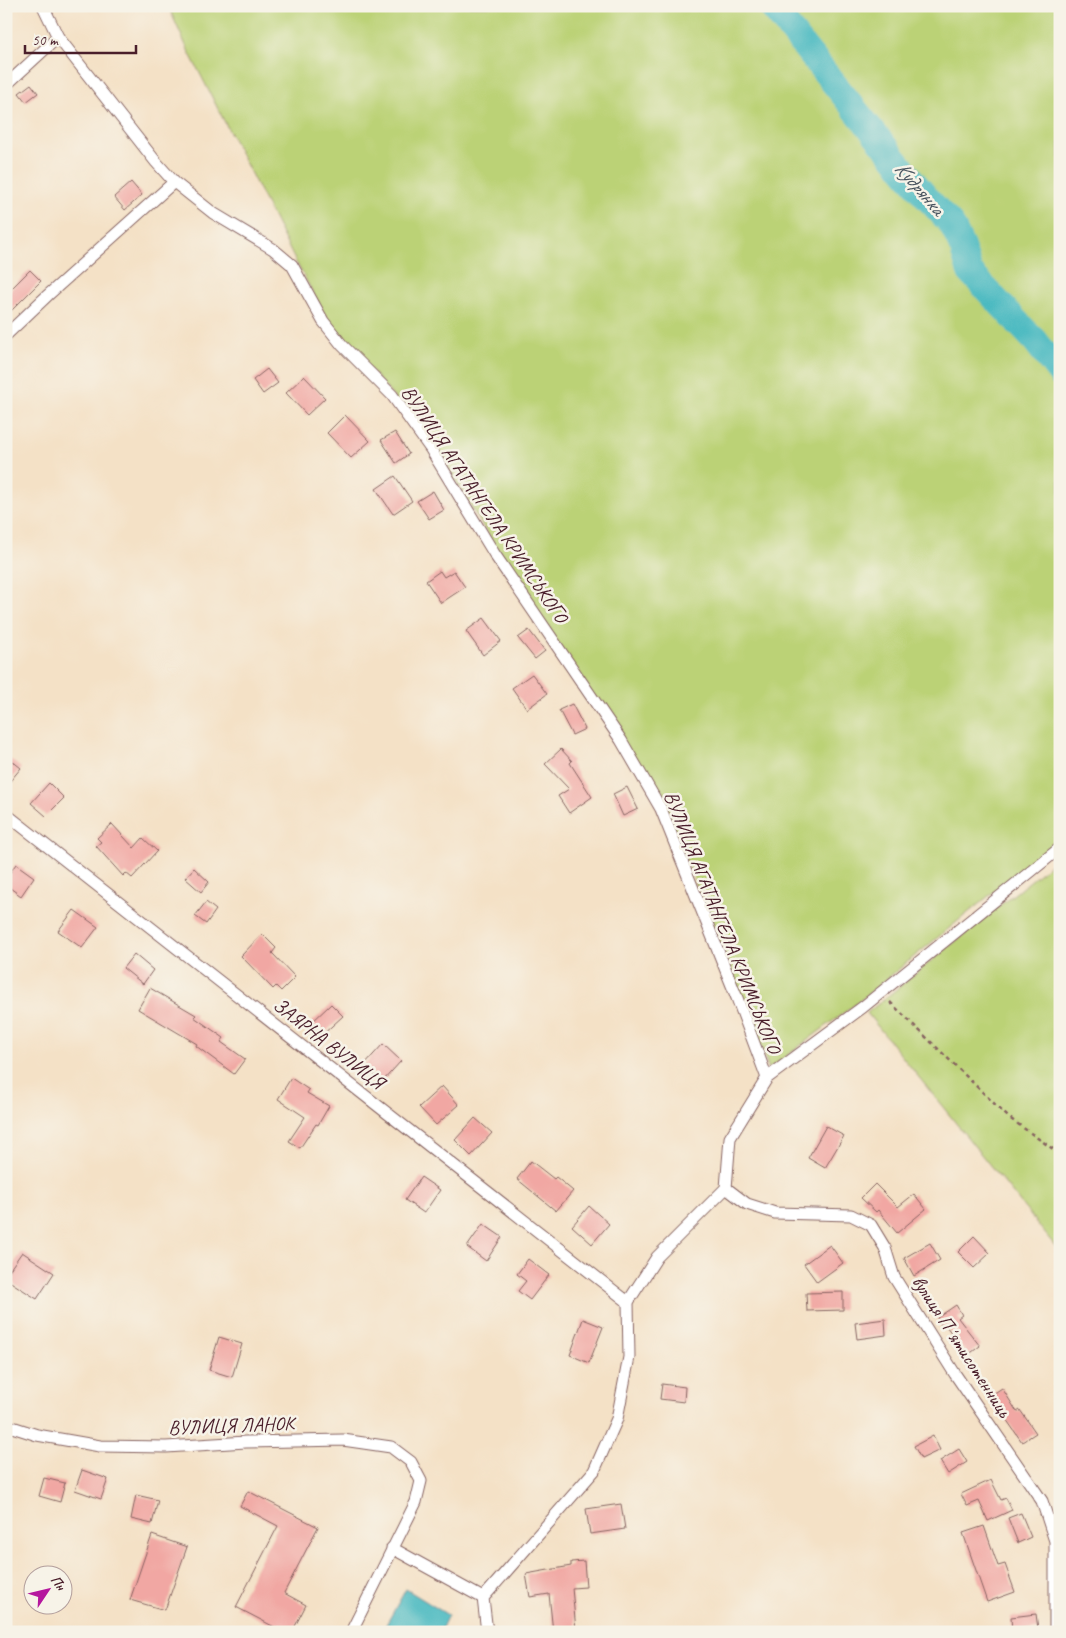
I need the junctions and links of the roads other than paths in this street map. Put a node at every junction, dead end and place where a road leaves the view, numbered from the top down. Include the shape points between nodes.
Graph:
1 (43, 6) edge
2 (58, 37) junction
3 (6, 85) edge
4 (174, 182) junction
5 (6, 335) edge
6 (6, 814) edge
7 (1060, 848) edge
8 (766, 1078) junction
9 (726, 1188) junction
10 (628, 1302) junction
11 (6, 1425) edge
12 (392, 1548) junction
13 (483, 1598) junction
14 (351, 1632) edge
15 (487, 1632) edge
16 (1055, 1632) edge

1 - 2 street, ВУЛИЦЯ АГАТАНГЕЛА КРИМСЬКОГО
2 - 3 street
2 - 4 street, ВУЛИЦЯ АГАТАНГЕЛА КРИМСЬКОГО
4 - 5 street
4 - 8 street, ВУЛИЦЯ АГАТАНГЕЛА КРИМСЬКОГО via 213,213 273,249 292,265 323,321 392,396 430,448 495,555 621,740 660,809
6 - 10 street, ЗАЯРНА ВУЛИЦЯ
7 - 8 street via 881,993
8 - 9 street via 730,1138
9 - 10 street via 657,1256
9 - 16 street, вулиця Пʼятисотенниць via 747,1204 775,1213 851,1215 871,1225 885,1248 894,1278 1042,1501 1055,1541
10 - 13 street via 629,1357 617,1419 594,1471
11 - 12 street, ВУЛИЦЯ ЛАНОК via 37,1435 100,1446 166,1447 343,1440 391,1447 411,1462 421,1481 416,1502
12 - 13 street
12 - 14 street, ВУЛИЦЯ ЛАНОК
13 - 15 street

